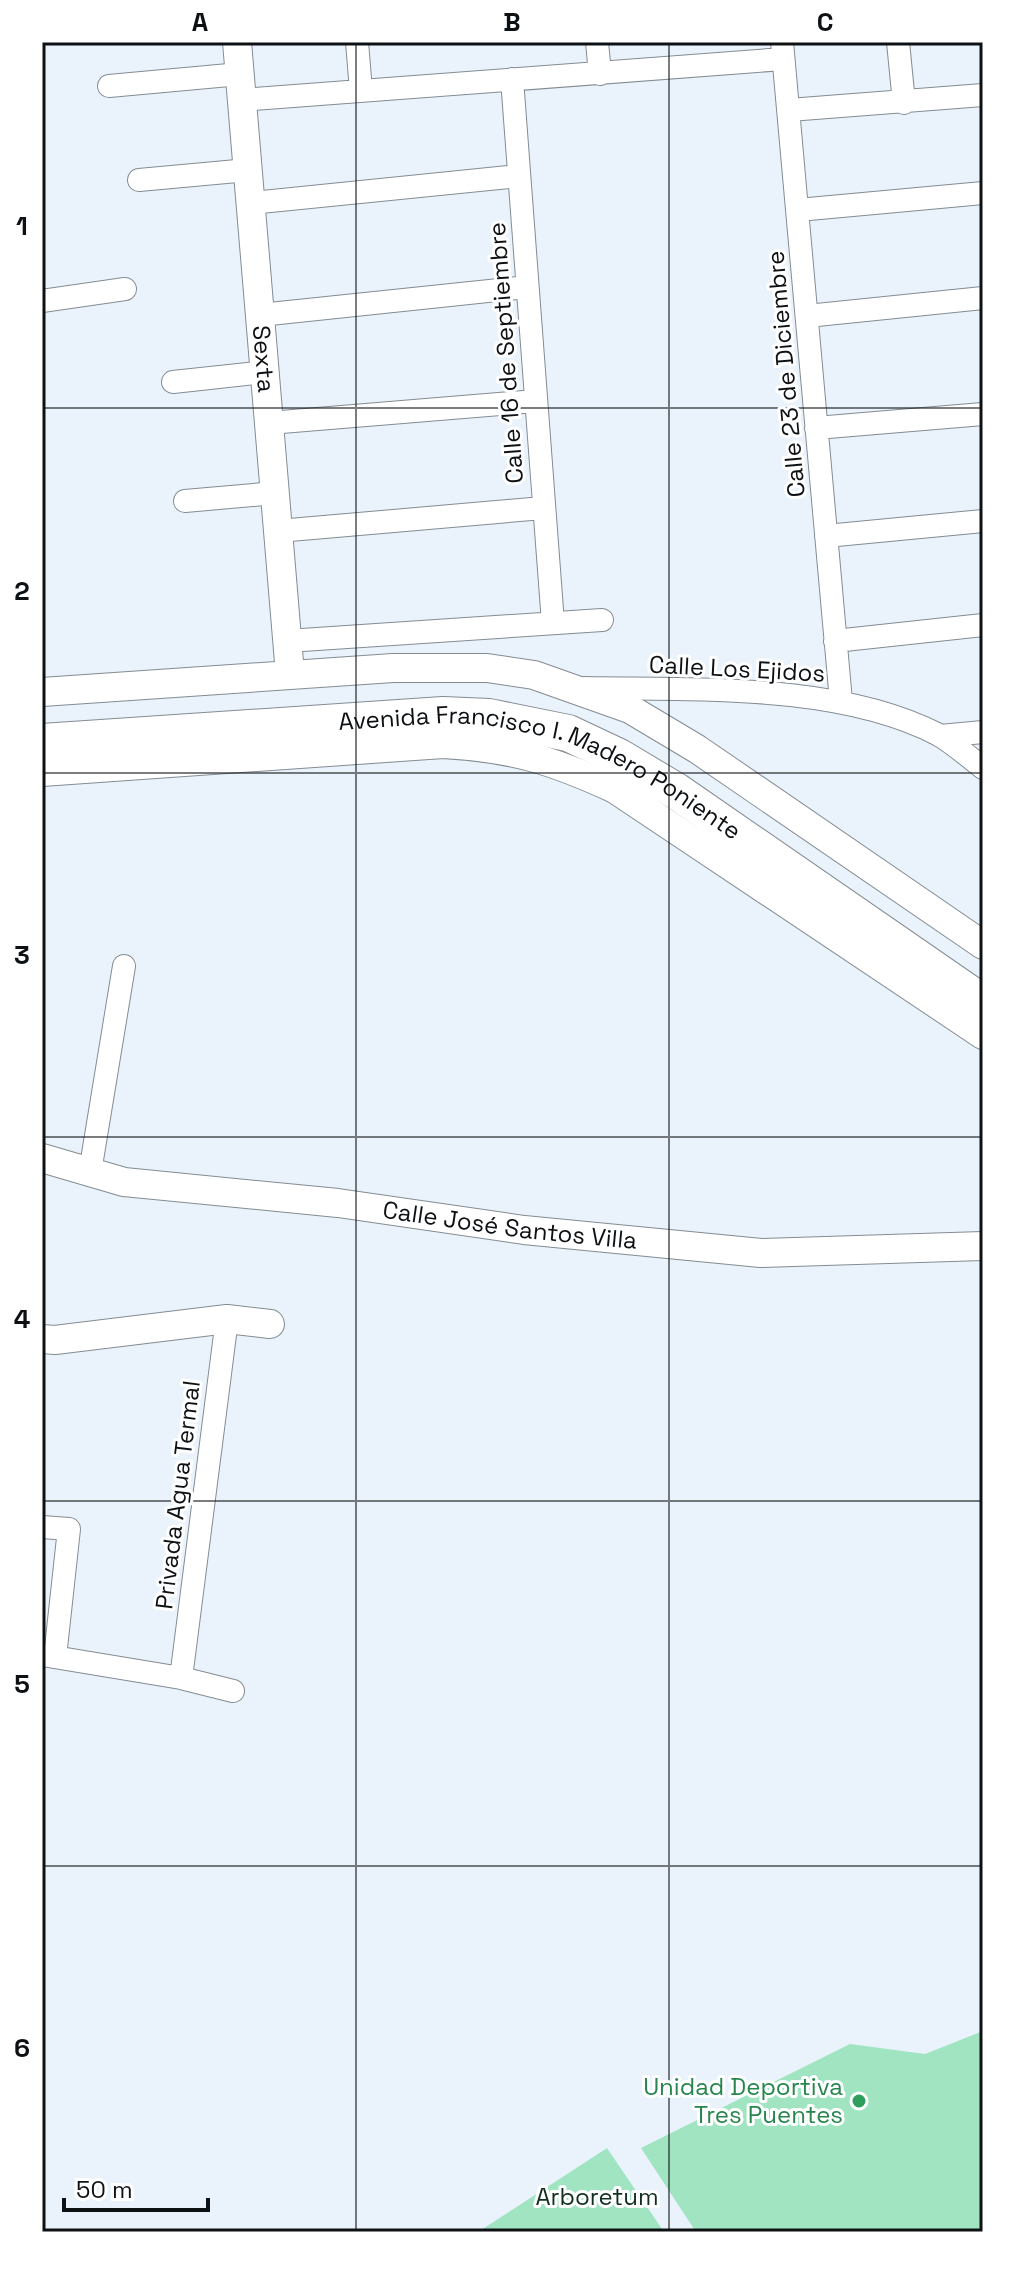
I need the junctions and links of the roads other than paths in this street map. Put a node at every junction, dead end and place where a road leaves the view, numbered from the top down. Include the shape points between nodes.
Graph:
1 (237, 42) edge
2 (357, 42) edge
3 (597, 42) edge
4 (898, 42) edge
5 (783, 51) edge
6 (600, 74) junction
7 (512, 79) junction
8 (109, 86) dead end
9 (241, 87) junction
10 (361, 91) junction
11 (983, 95) edge
12 (904, 103) junction
13 (789, 110) junction
14 (248, 170) junction
15 (519, 176) junction
16 (139, 180) dead end
17 (983, 193) edge
18 (251, 203) junction
19 (798, 210) junction
20 (527, 287) junction
21 (125, 289) dead end
22 (983, 298) edge
23 (42, 301) edge
24 (260, 315) junction
25 (807, 316) junction
26 (265, 372) junction
27 (173, 382) dead end
28 (536, 401) junction
29 (983, 414) edge
30 (269, 423) junction
31 (816, 428) junction
32 (275, 493) junction
33 (185, 501) dead end
34 (543, 508) junction
35 (983, 521) edge
36 (278, 531) junction
37 (826, 536) junction
38 (602, 620) dead end
39 (553, 623) junction
40 (983, 625) edge
41 (287, 641) junction
42 (835, 641) junction
43 (290, 674) junction
44 (568, 688) junction
45 (42, 692) edge
46 (841, 701) junction
47 (42, 722) edge
48 (983, 732) edge
49 (940, 736) junction
50 (42, 742) edge
51 (983, 768) edge
52 (42, 772) edge
53 (983, 945) edge
54 (124, 966) dead end
55 (983, 979) edge
56 (983, 1003) edge
57 (983, 1035) edge
58 (42, 1158) edge
59 (90, 1172) junction
60 (983, 1246) edge
61 (227, 1319) junction
62 (270, 1324) dead end
63 (46, 1343) edge
64 (42, 1527) edge
65 (48, 1656) edge
66 (181, 1678) junction
67 (233, 1691) dead end

1 - 9 street, Sexta
2 - 10 street
3 - 6 street
4 - 12 street
5 - 6 street
5 - 13 street, Calle 23 de Diciembre
6 - 7 street
7 - 10 street
7 - 15 street, Calle 16 de Septiembre
8 - 9 street
9 - 10 street
9 - 14 street, Sexta
11 - 12 street
12 - 13 street
13 - 19 street, Calle 23 de Diciembre
14 - 16 street
14 - 18 street, Sexta
15 - 18 street
15 - 20 street, Calle 16 de Septiembre
17 - 19 street
18 - 24 street, Sexta
19 - 25 street, Calle 23 de Diciembre
20 - 24 street
20 - 28 street, Calle 16 de Septiembre
21 - 23 street
22 - 25 street
24 - 26 street, Sexta
25 - 31 street, Calle 23 de Diciembre
26 - 27 street
26 - 30 street, Sexta
28 - 30 street
28 - 34 street, Calle 16 de Septiembre
29 - 31 street
30 - 32 street, Sexta
31 - 37 street, Calle 23 de Diciembre
32 - 33 street
32 - 36 street, Sexta
34 - 36 street
34 - 39 street, Calle 16 de Septiembre
35 - 37 street
36 - 41 street, Sexta
37 - 42 street, Calle 23 de Diciembre
38 - 39 street
39 - 41 street
40 - 42 street
41 - 43 street, Sexta
42 - 46 street, Calle 23 de Diciembre
43 - 44 street via 487,668 534,675
43 - 45 street
44 - 46 street, Calle Los Ejidos via 737,691
44 - 53 street via 630,709 697,749
46 - 49 street, Calle Los Ejidos
47 - 55 main road, Avenida Francisco I. Madero Poniente via 442,695 488,697 571,713 626,736 685,774
48 - 49 street
49 - 51 street, Calle Los Ejidos
50 - 56 main road, Avenida Francisco I. Madero Poniente via 443,715 502,719 568,733 676,791
52 - 57 street via 443,744 525,754 615,789
54 - 59 street
58 - 59 street, Calle José Santos Villa
59 - 60 street, Calle José Santos Villa via 124,1182 761,1253
61 - 62 street
61 - 63 street
61 - 66 street, Privada Agua Termal
64 - 65 street via 69,1529
65 - 66 street
66 - 67 street

